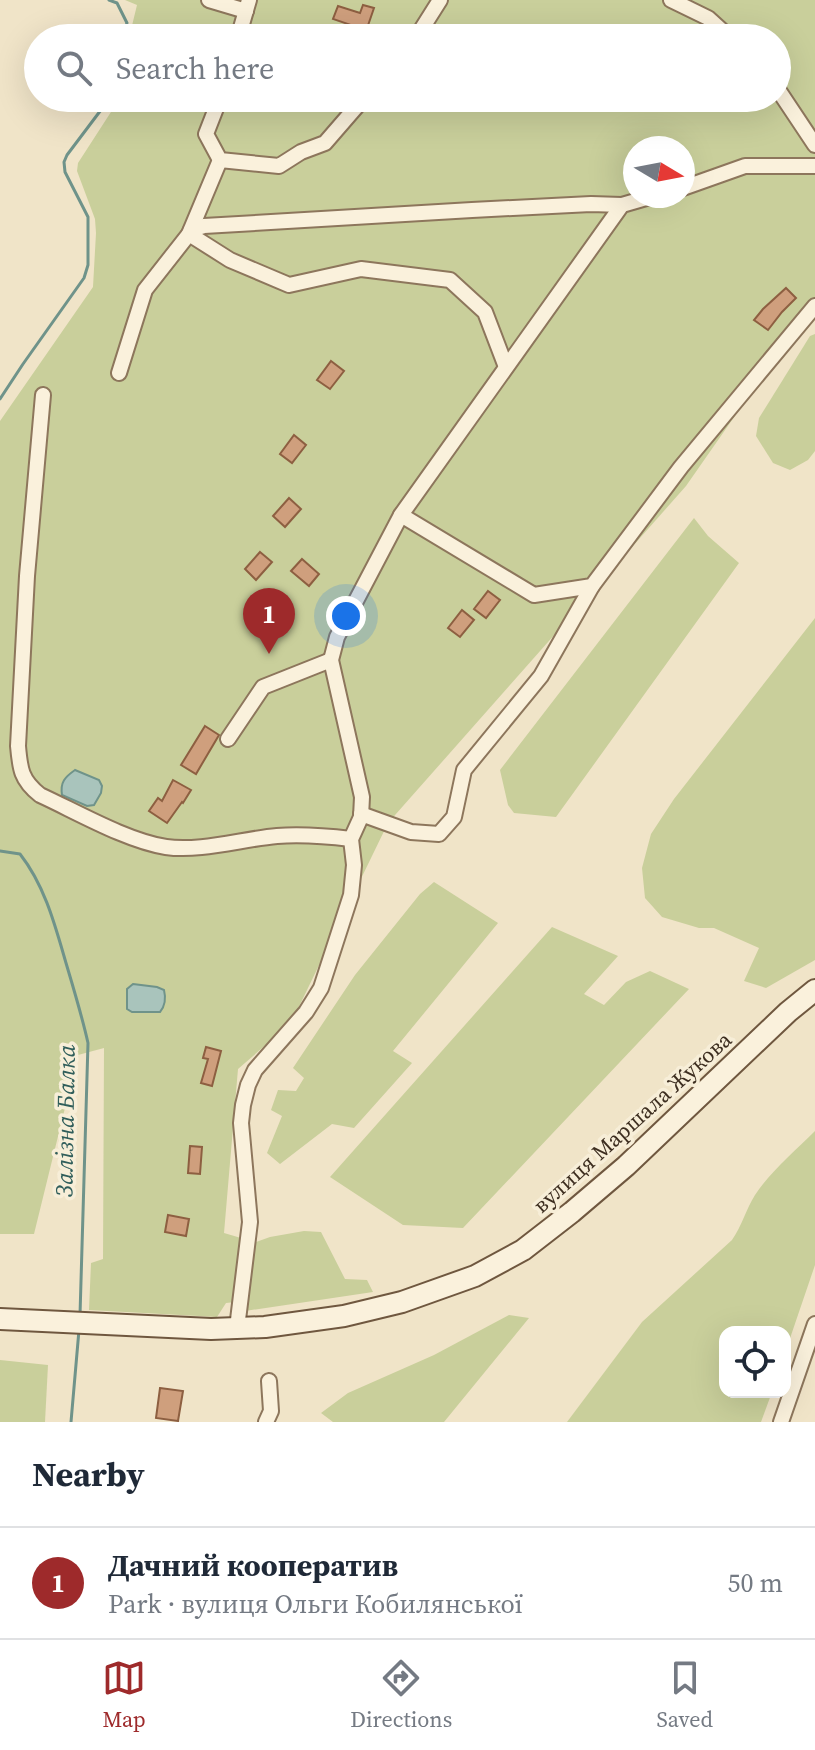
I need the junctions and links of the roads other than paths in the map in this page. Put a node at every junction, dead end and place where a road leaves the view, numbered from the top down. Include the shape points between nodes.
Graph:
1 (209, 0) edge
2 (440, 0) edge
3 (671, 0) edge
4 (247, 5) edge
5 (425, 24) edge
6 (715, 24) edge
7 (791, 109) edge
8 (215, 112) edge
9 (352, 112) edge
10 (815, 145) edge
11 (220, 160) junction
12 (815, 166) edge
13 (695, 184) edge
14 (622, 205) joint
15 (190, 232) junction
16 (815, 306) edge
17 (506, 367) junction
18 (119, 373) dead end
19 (43, 395) dead end
20 (401, 515) junction
21 (592, 586) junction
22 (331, 660) junction
23 (228, 739) dead end
24 (361, 814) junction
25 (351, 839) junction
26 (815, 990) edge
27 (0, 1319) edge
28 (815, 1324) edge
29 (237, 1328) junction
30 (269, 1381) dead end
31 (266, 1422) edge
32 (781, 1422) edge

1 - 4 street
2 - 5 street
3 - 6 street
7 - 10 street
8 - 11 street via 206,134
9 - 11 street via 325,143 279,166
11 - 15 street
12 - 13 street via 745,166
14 - 15 street via 412,213 204,226
14 - 17 street
15 - 17 street via 230,260 289,285 361,269 450,280 485,312
15 - 18 street via 145,290
16 - 21 street via 681,467
17 - 20 street
19 - 25 street via 18,746 28,786 141,842 170,848 310,834
20 - 21 street via 534,595
20 - 22 street via 337,637
21 - 24 street via 541,676 464,770 454,817 439,834 411,832
22 - 23 street via 263,687
22 - 24 street via 359,777
24 - 25 street
25 - 29 street via 351,895 321,988 255,1070 243,1105 250,1222
26 - 29 main road, вулиця Маршала Жукова via 626,1166 501,1263 402,1302 344,1316
27 - 29 main road, вулиця Маршала Жукова
28 - 32 street
30 - 31 street via 271,1411

